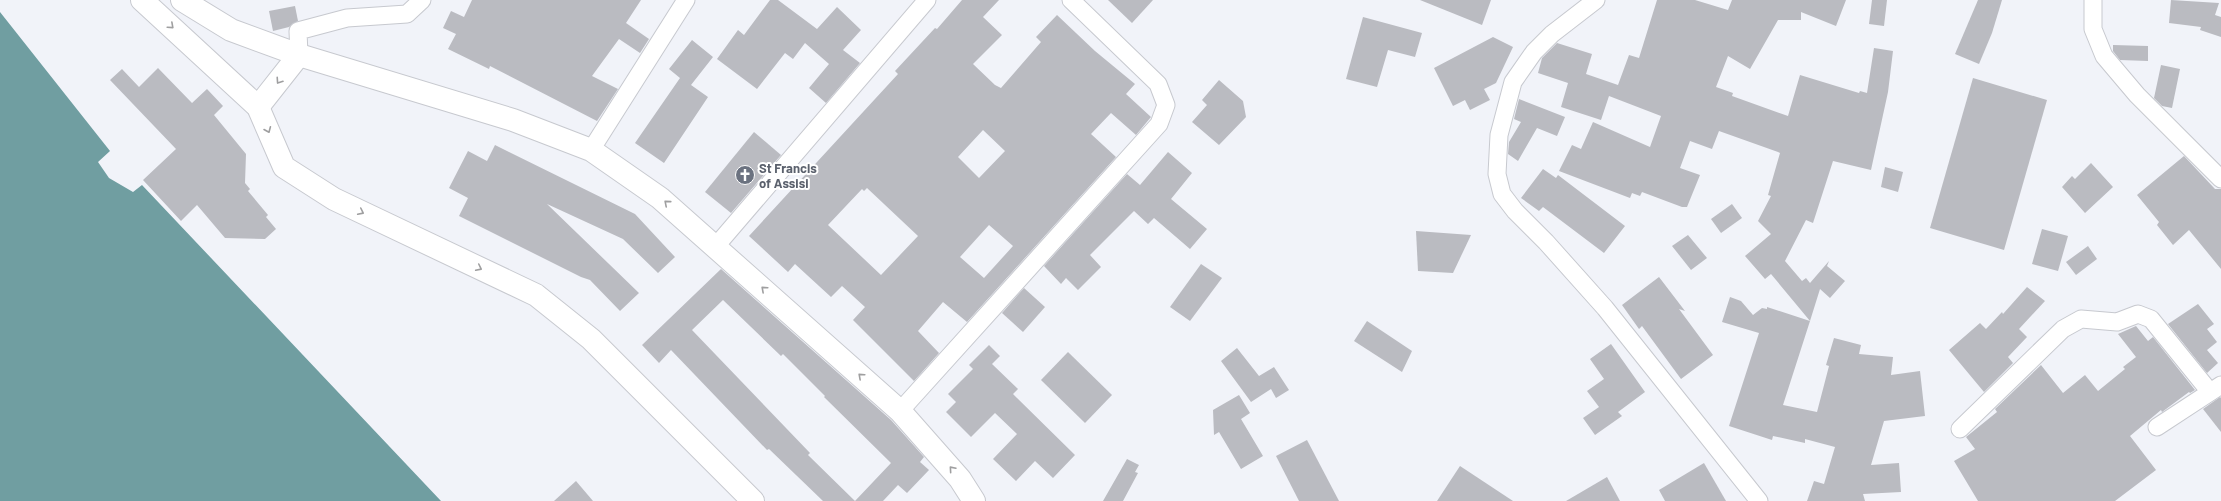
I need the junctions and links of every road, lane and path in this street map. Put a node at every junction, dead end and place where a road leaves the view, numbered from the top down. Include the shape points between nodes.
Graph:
1 (142, 0) edge
2 (182, 0) edge
3 (422, 0) edge
4 (686, 0) edge
5 (927, 0) edge
6 (1070, 0) edge
7 (1596, 0) edge
8 (2093, 0) edge
9 (299, 55) junction
10 (258, 107) junction
11 (591, 150) junction
12 (2221, 179) edge
13 (716, 246) junction
14 (2216, 388) edge
15 (900, 410) junction
16 (2157, 427) dead end
17 (1960, 429) dead end
18 (754, 501) edge
19 (974, 501) edge
20 (1759, 501) edge

1 -> 10 main road
2 - 9 main road via 231,30
3 - 9 street via 407,14 347,18 298,31
4 - 11 street
5 - 13 street
6 - 15 street via 1158,84 1166,105 1160,124
7 - 20 street via 1552,34 1534,52 1513,82 1499,135 1497,174 1502,194 1515,212 1546,242 1605,308
8 - 12 street via 2093,29 2104,56 2137,95
9 -> 10 main road
9 - 11 main road via 513,120
10 -> 18 main road via 284,167 334,199 536,295 591,339
13 -> 11 main road via 660,198
15 -> 13 main road
14 - 16 street
14 - 17 street via 2151,319 2138,314 2118,322 2081,319 2064,329
19 -> 15 main road via 960,479

